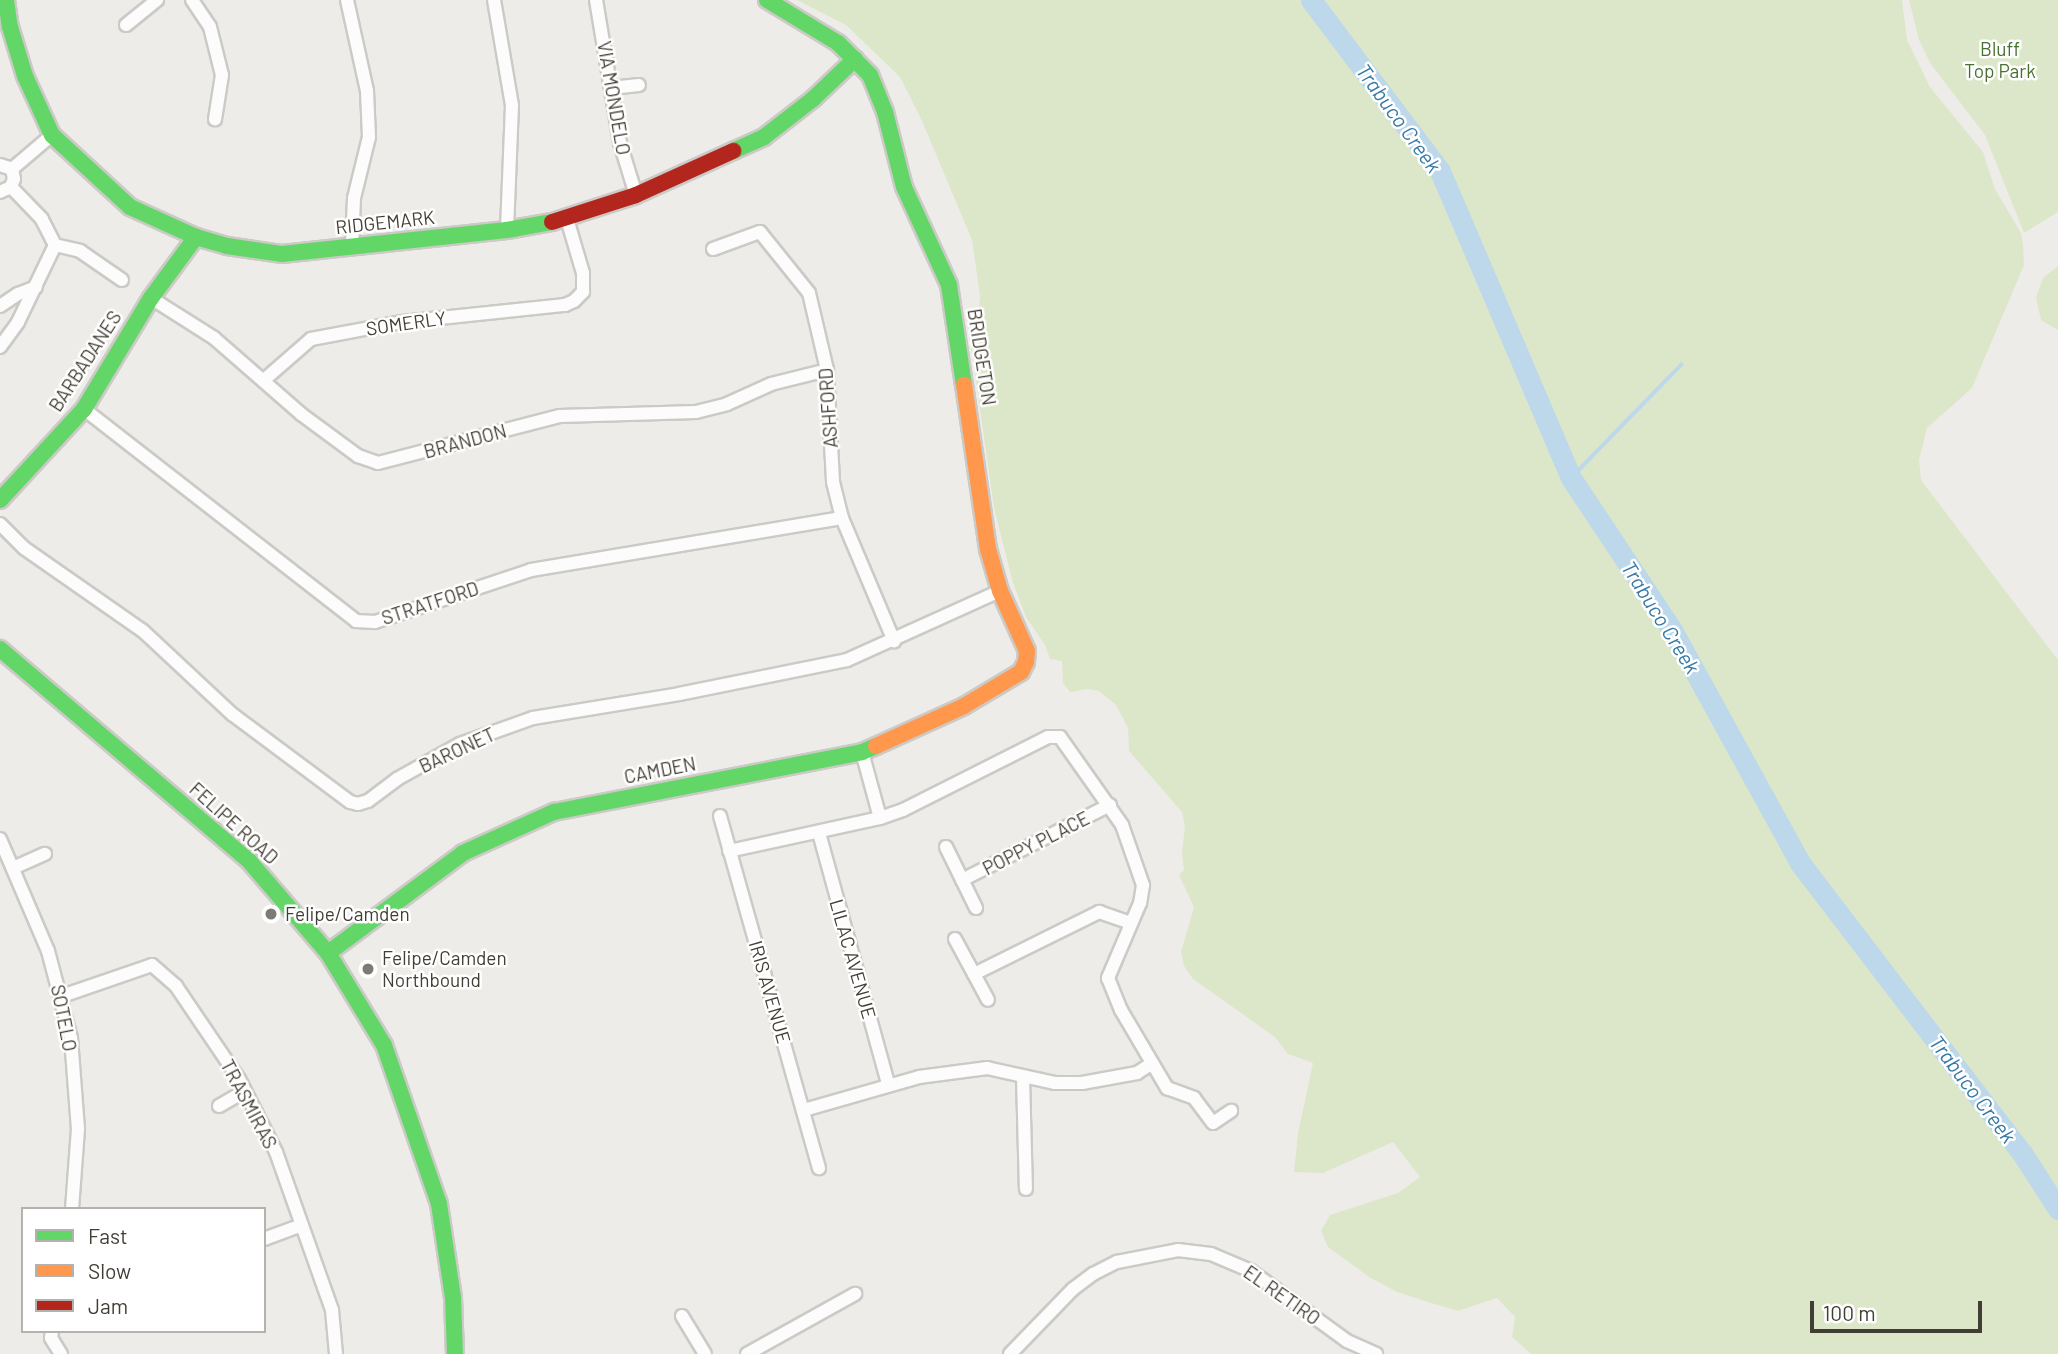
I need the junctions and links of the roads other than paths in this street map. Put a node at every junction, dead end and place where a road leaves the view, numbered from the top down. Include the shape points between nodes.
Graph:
1 (6, 0) edge
2 (157, 0) edge
3 (192, 0) edge
4 (347, 0) edge
5 (494, 0) edge
6 (596, 0) edge
7 (767, 0) edge
8 (126, 25) dead end
9 (855, 59) junction
10 (639, 85) dead end
11 (611, 88) junction
12 (215, 119) dead end
13 (52, 135) junction
14 (6, 167) edge
15 (6, 190) edge
16 (636, 195) junction
17 (567, 219) junction
18 (507, 230) junction
19 (196, 237) junction
20 (55, 245) junction
21 (352, 246) junction
22 (713, 249) dead end
23 (122, 280) dead end
24 (36, 288) junction
25 (151, 298) junction
26 (0, 306) edge
27 (0, 347) edge
28 (827, 370) junction
29 (264, 380) junction
30 (84, 409) junction
31 (0, 500) edge
32 (842, 518) junction
33 (0, 524) edge
34 (1000, 591) junction
35 (894, 641) junction
36 (0, 649) edge
37 (1021, 672) joint
38 (862, 752) junction
39 (1110, 805) junction
40 (720, 817) dead end
41 (880, 818) junction
42 (818, 833) junction
43 (0, 839) edge
44 (946, 847) dead end
45 (729, 851) junction
46 (45, 853) dead end
47 (13, 868) junction
48 (962, 880) junction
49 (976, 908) dead end
50 (1131, 923) junction
51 (956, 939) dead end
52 (328, 953) junction
53 (974, 974) junction
54 (62, 996) junction
55 (988, 1000) dead end
56 (1152, 1064) junction
57 (1023, 1077) junction
58 (888, 1084) junction
59 (243, 1092) junction
60 (219, 1106) dead end
61 (804, 1110) junction
62 (1231, 1111) dead end
63 (819, 1168) dead end
64 (1026, 1189) dead end
65 (72, 1207) edge
66 (302, 1225) junction
67 (266, 1238) edge
68 (855, 1294) dead end
69 (682, 1316) dead end
70 (52, 1333) edge
71 (1347, 1341) junction
72 (61, 1354) edge
73 (336, 1354) edge
74 (455, 1354) edge
75 (705, 1354) edge
76 (747, 1354) edge
77 (1010, 1354) edge
78 (1340, 1354) edge
79 (1376, 1354) edge

1 - 13 street, RIDGEMARK via 25,76
2 - 8 street
3 - 12 street via 210,27 222,75
4 - 21 street via 367,91 369,137 354,198
5 - 18 street via 512,105
6 - 11 street, VIA MONDELO
7 - 9 street, BRIDGETON via 838,43
9 - 16 street, RIDGEMARK via 764,137
9 - 34 street, BRIDGETON via 870,75 904,187 949,285 988,549
10 - 11 street
11 - 16 street, VIA MONDELO via 620,143
13 - 14 street
13 - 19 street, RIDGEMARK via 130,207
14 - 15 street via 15,179
15 - 20 street via 42,219
16 - 17 street, RIDGEMARK
17 - 18 street, RIDGEMARK
17 - 29 street, SOMERLY via 583,273 583,292 565,304 402,322 311,339
18 - 21 street, RIDGEMARK
19 - 21 street, RIDGEMARK via 282,254
19 - 25 street, BARBADANES
20 - 23 street via 80,251
20 - 24 street
22 - 28 street, ASHFORD via 760,232 809,293
24 - 26 street
24 - 27 street
25 - 29 street, BRANDON via 214,338
25 - 30 street, BARBADANES
28 - 29 street, BRANDON via 771,384 727,404 695,412 559,416 386,463 358,456
28 - 32 street, ASHFORD via 833,482
30 - 31 street, BARBADANES
30 - 32 street, STRATFORD via 356,621 375,622 531,570
32 - 35 street, ASHFORD
33 - 35 street, BARONET via 24,548 144,631 232,714 358,804 460,744 533,718 785,674 847,660
34 - 35 street, BARONET
34 - 37 street, BRIDGETON via 1027,650
36 - 52 street, FELIPE ROAD via 250,862
37 - 38 street, CAMDEN via 964,706
38 - 41 street
38 - 52 street, CAMDEN via 554,812 463,853
39 - 41 street via 1064,740 1055,736
39 - 48 street, POPPY PLACE
39 - 50 street via 1143,885
40 - 45 street, IRIS AVENUE
41 - 42 street
42 - 45 street
42 - 58 street, LILAC AVENUE
43 - 47 street, SOTELO
44 - 48 street, POPPY PLACE
45 - 61 street, IRIS AVENUE
46 - 47 street
47 - 54 street, SOTELO
48 - 49 street, POPPY PLACE
50 - 53 street via 1099,912
50 - 56 street via 1108,978 1129,1027
51 - 53 street
52 - 74 street, FELIPE ROAD via 384,1045 439,1204 453,1298
53 - 55 street
54 - 59 street, TRASMIRAS via 152,965 176,986 207,1029
54 - 65 street, SOTELO via 71,1038 78,1129
56 - 57 street via 1137,1073 1101,1081 1055,1083
56 - 62 street via 1167,1088 1194,1098 1210,1122
57 - 58 street via 987,1068
57 - 64 street
58 - 61 street
59 - 60 street
59 - 66 street, TRASMIRAS via 276,1152
61 - 63 street, IRIS AVENUE
66 - 67 street
66 - 73 street, TRASMIRAS via 332,1310
68 - 76 street
69 - 75 street
70 - 72 street
71 - 77 street, EL RETIRO via 1251,1271 1210,1254 1178,1250 1140,1255 1093,1274
71 - 78 street
71 - 79 street, EL RETIRO

